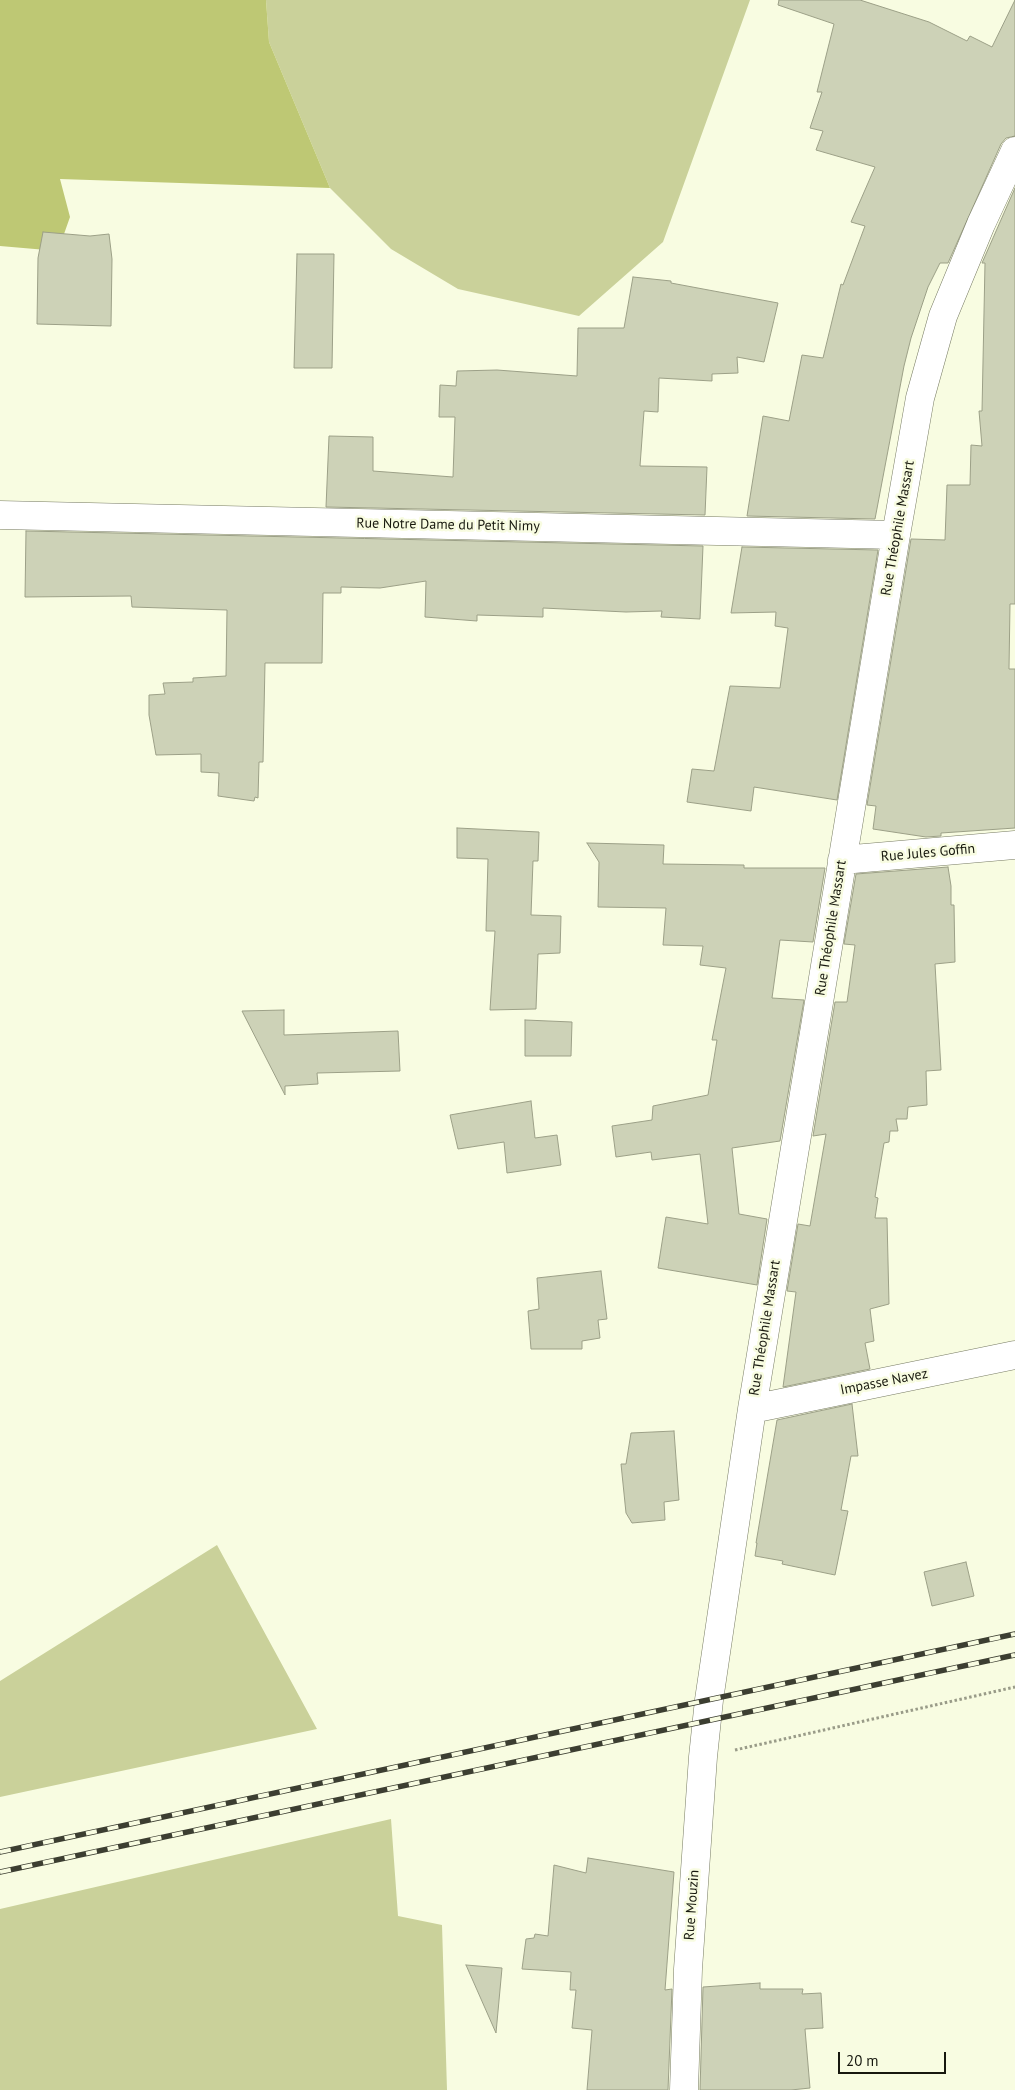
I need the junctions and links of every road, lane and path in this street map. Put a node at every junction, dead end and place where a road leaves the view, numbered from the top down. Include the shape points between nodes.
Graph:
1 (1015, 151) edge
2 (0, 515) edge
3 (896, 535) junction
4 (1015, 845) edge
5 (842, 860) junction
6 (1015, 1355) edge
7 (752, 1408) junction
8 (1015, 1687) edge
9 (707, 1720) joint
10 (703, 1757) junction
11 (684, 2090) edge

1 - 3 street, Rue Théophile Massart via 944,316 920,398
2 - 3 street, Rue Notre Dame du Petit Nimy
3 - 5 street, Rue Théophile Massart
4 - 5 street, Rue Jules Goffin
5 - 7 street, Rue Théophile Massart
6 - 7 street, Impasse Navez
7 - 9 street, Rue Théophile Massart
8 - 10 path
9 - 10 street, Rue Mouzin
10 - 11 street, Rue Mouzin via 686,1998

